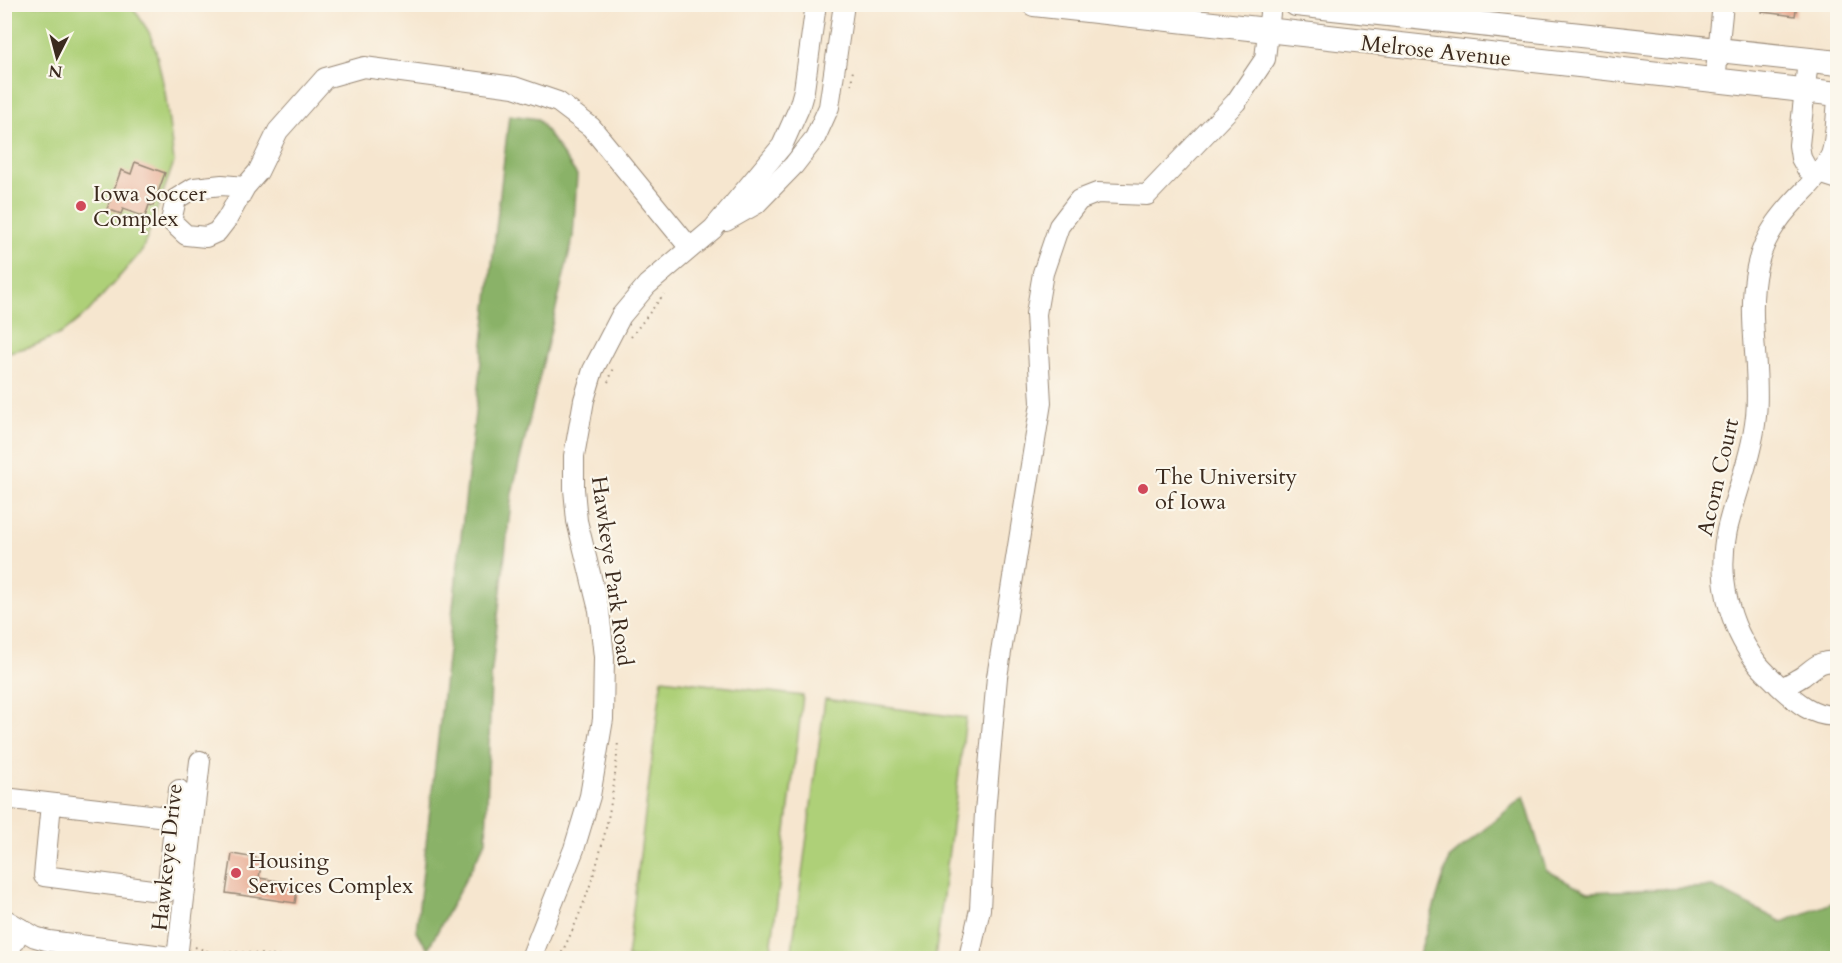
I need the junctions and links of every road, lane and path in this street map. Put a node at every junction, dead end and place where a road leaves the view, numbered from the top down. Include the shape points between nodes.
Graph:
1 (816, 4) edge
2 (844, 4) edge
3 (1034, 4) edge
4 (1271, 4) edge
5 (1296, 4) edge
6 (1723, 4) edge
7 (1268, 32) junction
8 (1718, 51) junction
9 (1808, 60) junction
10 (1838, 63) edge
11 (853, 71) dead end
12 (1714, 81) junction
13 (1805, 91) junction
14 (849, 92) dead end
15 (1838, 94) edge
16 (1838, 101) edge
17 (1829, 177) edge
18 (245, 187) dead end
19 (713, 229) junction
20 (690, 248) junction
21 (665, 294) dead end
22 (628, 341) dead end
23 (615, 366) dead end
24 (608, 383) dead end
25 (1838, 662) edge
26 (1782, 688) junction
27 (1838, 715) edge
28 (618, 738) dead end
29 (200, 761) dead end
30 (179, 790) dead end
31 (4, 798) edge
32 (51, 804) junction
33 (176, 818) junction
34 (13, 924) edge
35 (5, 958) edge
36 (178, 958) edge
37 (531, 958) edge
38 (559, 958) edge
39 (969, 958) edge

1 - 19 street, Hawkeye Park Road via 804,90 792,126 772,160
2 - 19 street, Hawkeye Park Road via 829,107 815,138 756,204
3 - 7 main road, Melrose Avenue
4 - 7 street
5 - 8 main road, Melrose Avenue
6 - 8 street
7 - 12 main road, Melrose Avenue
7 - 39 street via 1265,59 1236,102 1147,195 1097,193 1079,200 1059,225 1043,273 1036,314 1041,403 997,677 980,909
8 - 9 main road, Melrose Avenue
8 - 12 street
9 - 10 main road, Melrose Avenue
9 - 13 street
11 - 14 path
12 - 13 main road, Melrose Avenue
13 - 15 main road, Melrose Avenue
13 - 17 street via 1801,158 1807,170
16 - 17 street, Acorn Court
17 - 26 street, Acorn Court via 1774,225 1757,266 1756,416 1724,552 1725,592 1739,632 1758,663
18 - 20 street via 258,172 278,131 325,78 364,67 514,87 558,102 591,127
19 - 20 street, Hawkeye Park Road
20 - 37 street, Hawkeye Park Road via 647,285 621,316 593,370 584,400 574,456 574,489 577,521 599,610 604,657 603,719 590,796 574,849
21 - 22 path
23 - 24 path
25 - 26 street via 1818,664
26 - 27 street, Acorn Court via 1817,713
28 - 38 path via 605,835
29 - 36 street, Hawkeye Drive
30 - 33 street
31 - 32 street
32 - 33 street
32 - 33 street via 44,876 167,892
34 - 35 street
34 - 36 street via 35,937 69,945

